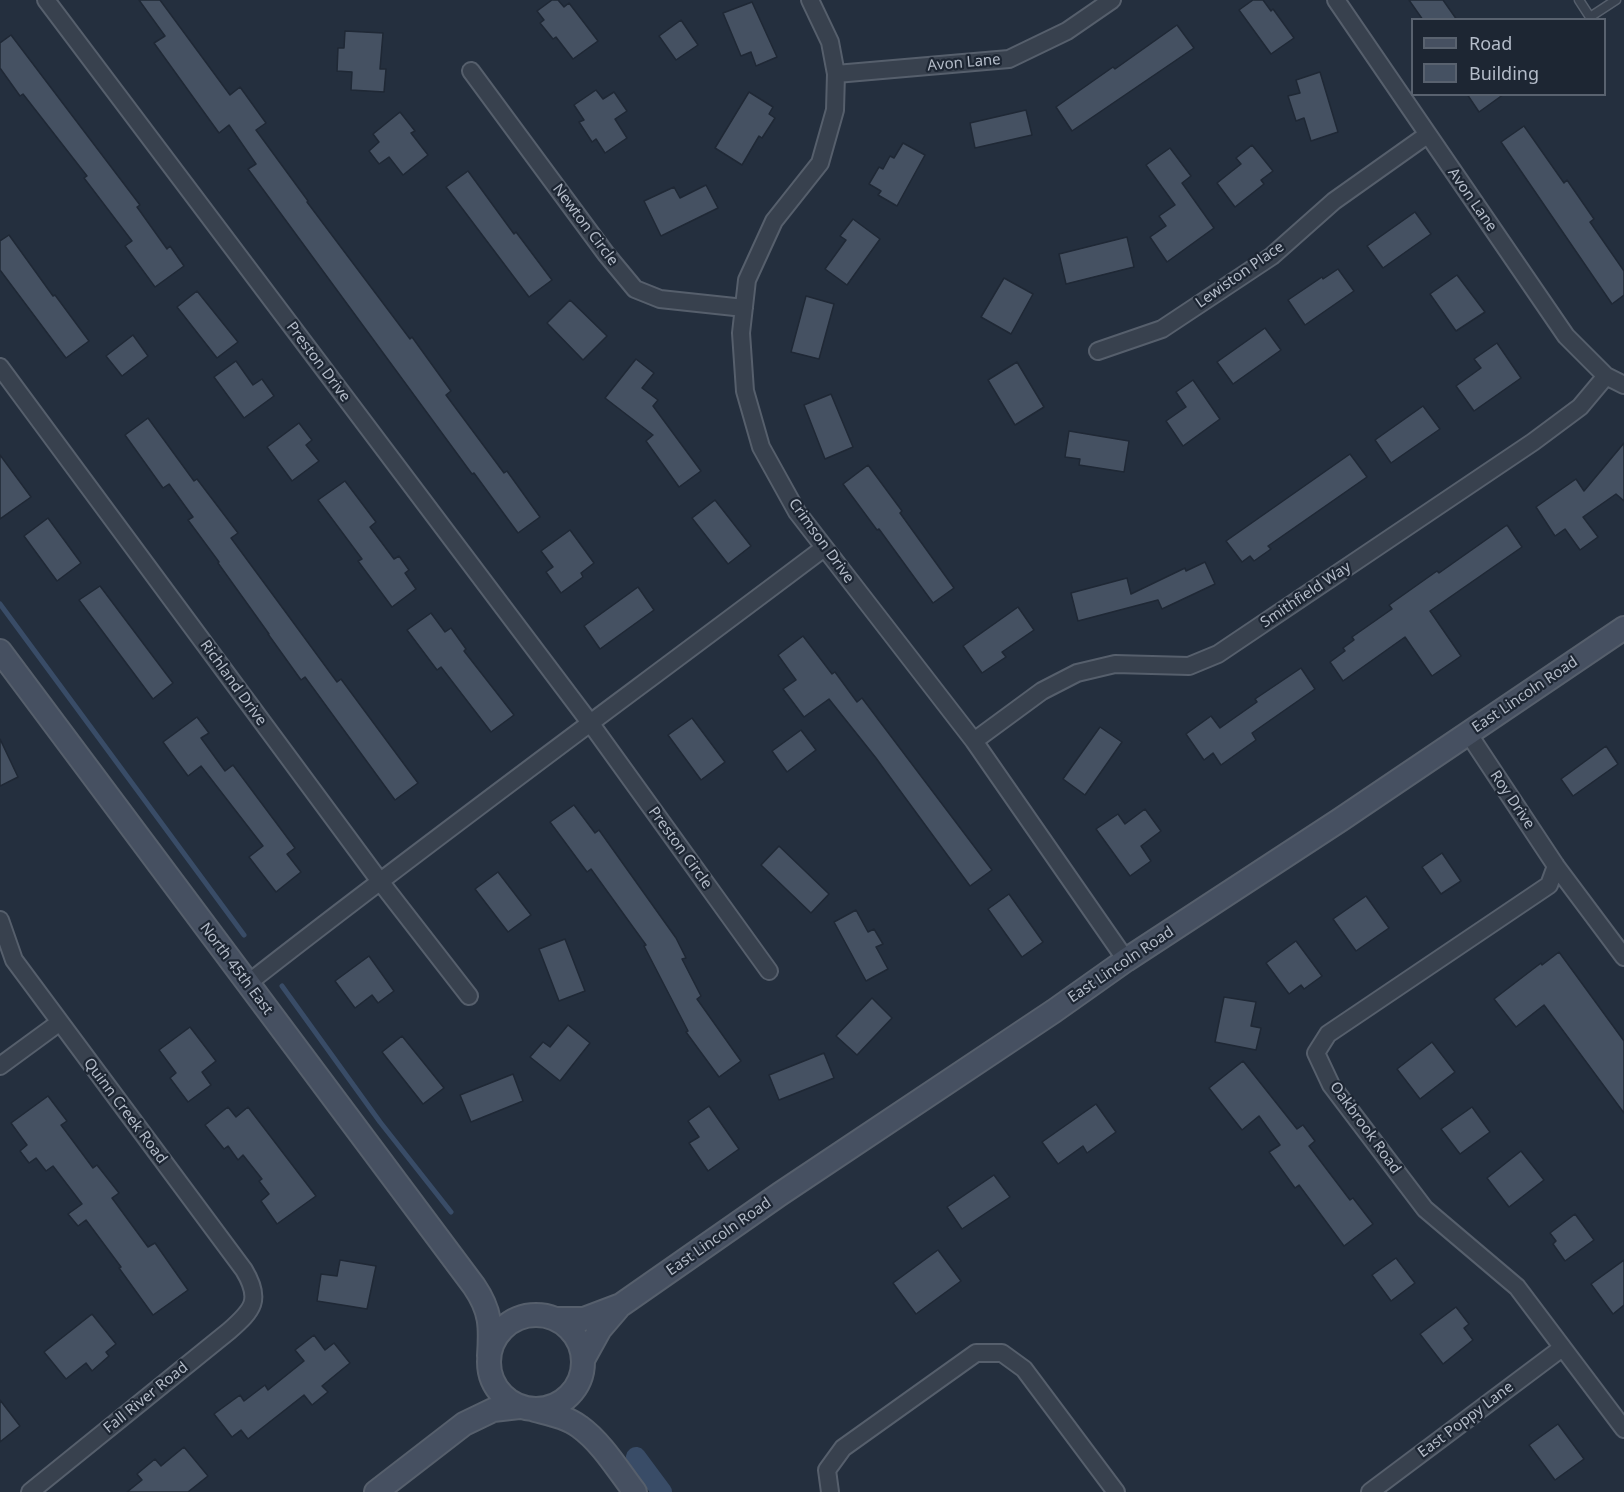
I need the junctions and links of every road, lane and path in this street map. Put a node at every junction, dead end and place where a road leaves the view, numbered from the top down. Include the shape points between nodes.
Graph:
1 (46, 0) edge
2 (810, 0) edge
3 (1112, 0) edge
4 (1336, 0) edge
5 (1579, 0) edge
6 (1616, 0) edge
7 (471, 71) dead end
8 (836, 74) junction
9 (1427, 135) junction
10 (744, 308) junction
11 (1098, 351) dead end
12 (0, 367) edge
13 (1606, 376) junction
14 (1624, 385) edge
15 (825, 548) junction
16 (1624, 628) edge
17 (0, 651) edge
18 (591, 724) junction
19 (1468, 733) junction
20 (974, 741) junction
21 (1556, 866) junction
22 (379, 880) junction
23 (0, 920) edge
24 (1624, 957) edge
25 (1126, 960) junction
26 (769, 972) dead end
27 (247, 984) junction
28 (469, 996) dead end
29 (60, 1022) junction
30 (0, 1066) edge
31 (474, 1286) junction
32 (255, 1298) joint
33 (621, 1305) junction
34 (530, 1315) junction
35 (557, 1319) junction
36 (1562, 1348) junction
37 (489, 1364) junction
38 (583, 1366) junction
39 (527, 1408) junction
40 (464, 1424) junction
41 (1624, 1429) edge
42 (599, 1446) junction
43 (37, 1490) edge
44 (376, 1492) edge
45 (635, 1492) edge
46 (830, 1492) edge
47 (1116, 1492) edge
48 (1370, 1492) edge

1 - 18 street, Preston Drive
2 - 8 street, Crimson Drive via 830,42
3 - 8 street, Avon Lane via 1067,31 1009,59
4 - 9 street, Avon Lane
5 - 6 lane via 1590,17
7 - 10 street, Newton Circle via 635,289 660,299
8 - 10 street, Crimson Drive via 835,110 820,163 774,220 747,280
9 - 11 street, Lewiston Place via 1334,201 1272,256 1162,329
9 - 13 street, Avon Lane via 1566,336
10 - 15 street, Crimson Drive via 741,333 745,391 761,447 797,512
12 - 22 street, Richland Drive
13 - 14 street, Avon Lane
13 - 20 street, Smithfield Way via 1580,407 1533,442 1218,654 1189,666 1115,664 1077,673 1042,691
15 - 18 street
15 - 20 street, Crimson Drive
16 - 19 main road, East Lincoln Road
17 - 27 main road, North 45th East
18 - 22 street
18 - 26 street, Preston Circle
19 - 21 street, Roy Drive
19 - 25 main road, East Lincoln Road
20 - 25 street, Crimson Drive
21 - 24 street, Roy Drive
21 - 36 street, Oakbrook Road via 1549,885 1328,1034 1316,1053 1331,1085 1425,1209 1517,1287
22 - 27 street
22 - 28 street, Richland Drive
23 - 29 street, Quinn Creek Road via 14,960
25 - 33 main road, East Lincoln Road
27 - 31 main road, North 45th East
29 - 30 street
29 - 32 street, Quinn Creek Road via 244,1270
31 - 34 main road, North 45th East via 500,1305
31 - 37 main road, North 45th East via 489,1314
32 - 43 street, Fall River Road via 248,1314 229,1331
33 - 35 main road, East Lincoln Road via 584,1319
33 - 38 main road, East Lincoln Road via 600,1329
34 - 35 main road
34 - 37 main road via 502,1328 493,1341
35 - 38 main road via 575,1335 581,1346
36 - 41 street, Oakbrook Road
36 - 48 street, East Poppy Lane
37 - 39 main road via 495,1386 505,1399
37 - 40 main road via 476,1408
38 - 39 main road via 576,1389 565,1400 550,1408
38 - 42 main road via 581,1401
39 - 40 main road via 494,1410
39 - 42 main road via 560,1416 579,1426
40 - 44 main road
42 - 45 main road
46 - 47 street via 827,1470 843,1448 976,1353 1002,1353 1024,1369

